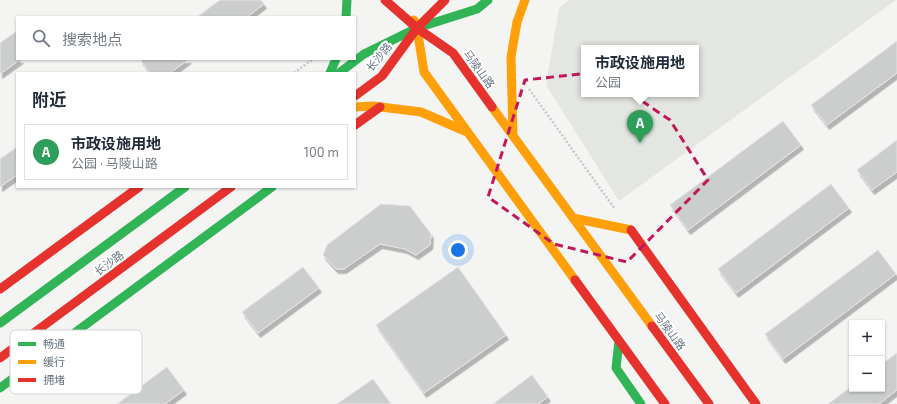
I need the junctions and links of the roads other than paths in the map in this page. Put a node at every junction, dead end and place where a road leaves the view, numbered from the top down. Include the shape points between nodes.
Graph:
1 (347, 0) edge
2 (385, 0) edge
3 (445, 0) edge
4 (488, 0) edge
5 (533, 0) edge
6 (523, 4) edge
7 (409, 7) dead end
8 (346, 16) edge
9 (417, 28) junction
10 (336, 60) edge
11 (330, 72) edge
12 (340, 72) edge
13 (356, 95) edge
14 (356, 107) edge
15 (380, 107) junction
16 (356, 124) edge
17 (468, 133) junction
18 (513, 136) junction
19 (138, 188) edge
20 (184, 188) edge
21 (231, 188) edge
22 (271, 188) edge
23 (243, 194) dead end
24 (242, 209) junction
25 (573, 218) junction
26 (0, 289) edge
27 (0, 323) edge
28 (38, 330) edge
29 (78, 330) edge
30 (620, 341) junction
31 (10, 351) edge
32 (0, 358) edge
33 (10, 381) edge
34 (0, 388) edge
35 (641, 404) edge
36 (665, 404) edge
37 (709, 404) edge
38 (756, 404) edge

1 - 8 main road
2 - 9 main road, 马陵山路
3 - 9 main road, 长沙路
4 - 9 main road, 长沙路 via 477,8
5 - 6 main road
6 - 18 main road via 511,57
7 - 9 main road
9 - 12 main road, 长沙路 via 364,54
9 - 13 main road, 长沙路 via 382,76
9 - 17 main road via 424,72
9 - 18 main road, 马陵山路 via 453,53
10 - 11 main road
14 - 15 main road
15 - 16 main road
15 - 17 main road via 421,112
17 - 30 main road
18 - 25 main road, 马陵山路
19 - 26 main road
20 - 27 main road, 长沙路
21 - 28 main road, 长沙路
22 - 24 main road
23 - 24 main road
24 - 29 main road
25 - 37 main road, 马陵山路
25 - 38 main road via 631,230
30 - 35 main road via 616,368
30 - 36 main road
31 - 32 main road, 长沙路
33 - 34 main road

